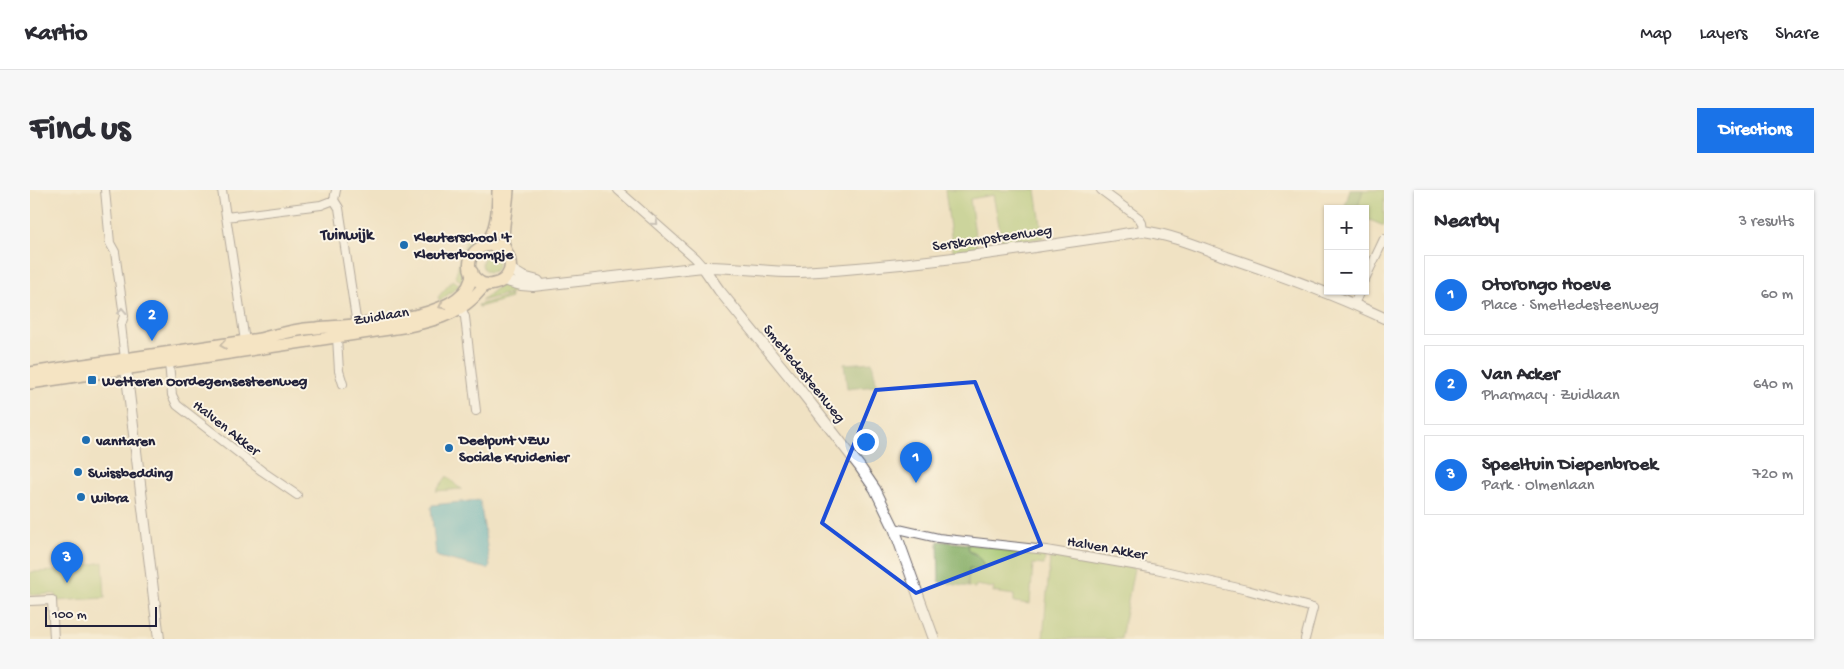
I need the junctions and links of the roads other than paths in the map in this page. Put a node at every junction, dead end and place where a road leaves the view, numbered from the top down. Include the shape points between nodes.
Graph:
1 (105, 190) edge
2 (222, 190) edge
3 (336, 190) edge
4 (498, 190) edge
5 (508, 190) edge
6 (618, 190) edge
7 (1101, 190) edge
8 (334, 200) junction
9 (226, 217) junction
10 (1143, 231) junction
11 (1384, 239) edge
12 (487, 244) junction
13 (506, 251) junction
14 (703, 267) junction
15 (510, 269) junction
16 (1369, 271) edge
17 (472, 272) junction
18 (503, 280) junction
19 (547, 283) junction
20 (486, 284) junction
21 (1358, 295) edge
22 (1354, 304) junction
23 (461, 307) junction
24 (1384, 318) edge
25 (357, 325) junction
26 (299, 330) junction
27 (337, 337) junction
28 (245, 341) junction
29 (270, 348) junction
30 (107, 362) junction
31 (169, 363) junction
32 (125, 364) junction
33 (30, 373) edge
34 (57, 379) junction
35 (30, 383) edge
36 (343, 384) dead end
37 (476, 411) dead end
38 (297, 495) dead end
39 (894, 528) junction
40 (30, 601) edge
41 (54, 639) edge
42 (159, 639) edge
43 (934, 639) edge
44 (1305, 639) edge

32 -> 1 street via 121,325 124,316 115,252 110,243
2 - 9 street
3 - 8 street
4 - 12 main road via 496,223
5 - 13 main road via 503,238
6 -> 14 street
7 - 10 street via 1139,218
8 - 9 street via 322,205
8 - 25 street
9 - 28 street
10 - 14 street, Serskampsteenweg via 874,266 794,272
10 - 22 street, Serskampsteenweg via 1296,280
11 - 16 street
12 - 13 main road
12 - 17 main road via 472,257
13 - 15 main road
14 - 19 street
14 - 39 street, Smetledesteenweg via 860,467
15 - 18 main road
15 - 19 street via 523,277
17 - 20 main road via 478,281
17 -> 25 main road, Zuidlaan via 470,286 437,309 411,317
18 - 19 street via 533,286
18 - 20 main road
20 - 23 main road, Zuidlaan
21 - 22 street
22 - 24 street, Serskampsteenweg
23 - 27 main road, Zuidlaan via 426,322
23 - 37 street
25 - 26 main road, Zuidlaan
26 - 28 main road, Zuidlaan
26 - 29 main road, Zuidlaan via 300,340
27 - 29 main road, Zuidlaan
27 - 36 street
28 -> 32 main road, Zuidlaan via 181,350 174,356
29 - 31 main road, Zuidlaan
30 - 32 main road, Zuidlaan
30 - 33 main road, Zuidlaan
30 - 34 main road, Zuidlaan
31 - 32 main road, Zuidlaan
31 - 38 street, Halven Akker via 172,395 177,405
32 - 34 main road, Zuidlaan
32 - 42 street
34 - 35 main road, Zuidlaan
39 - 43 street, Smetledesteenweg
39 - 44 street, Halven Akker via 938,538 1046,550 1156,569 1247,590 1313,608
40 - 41 street via 52,600

